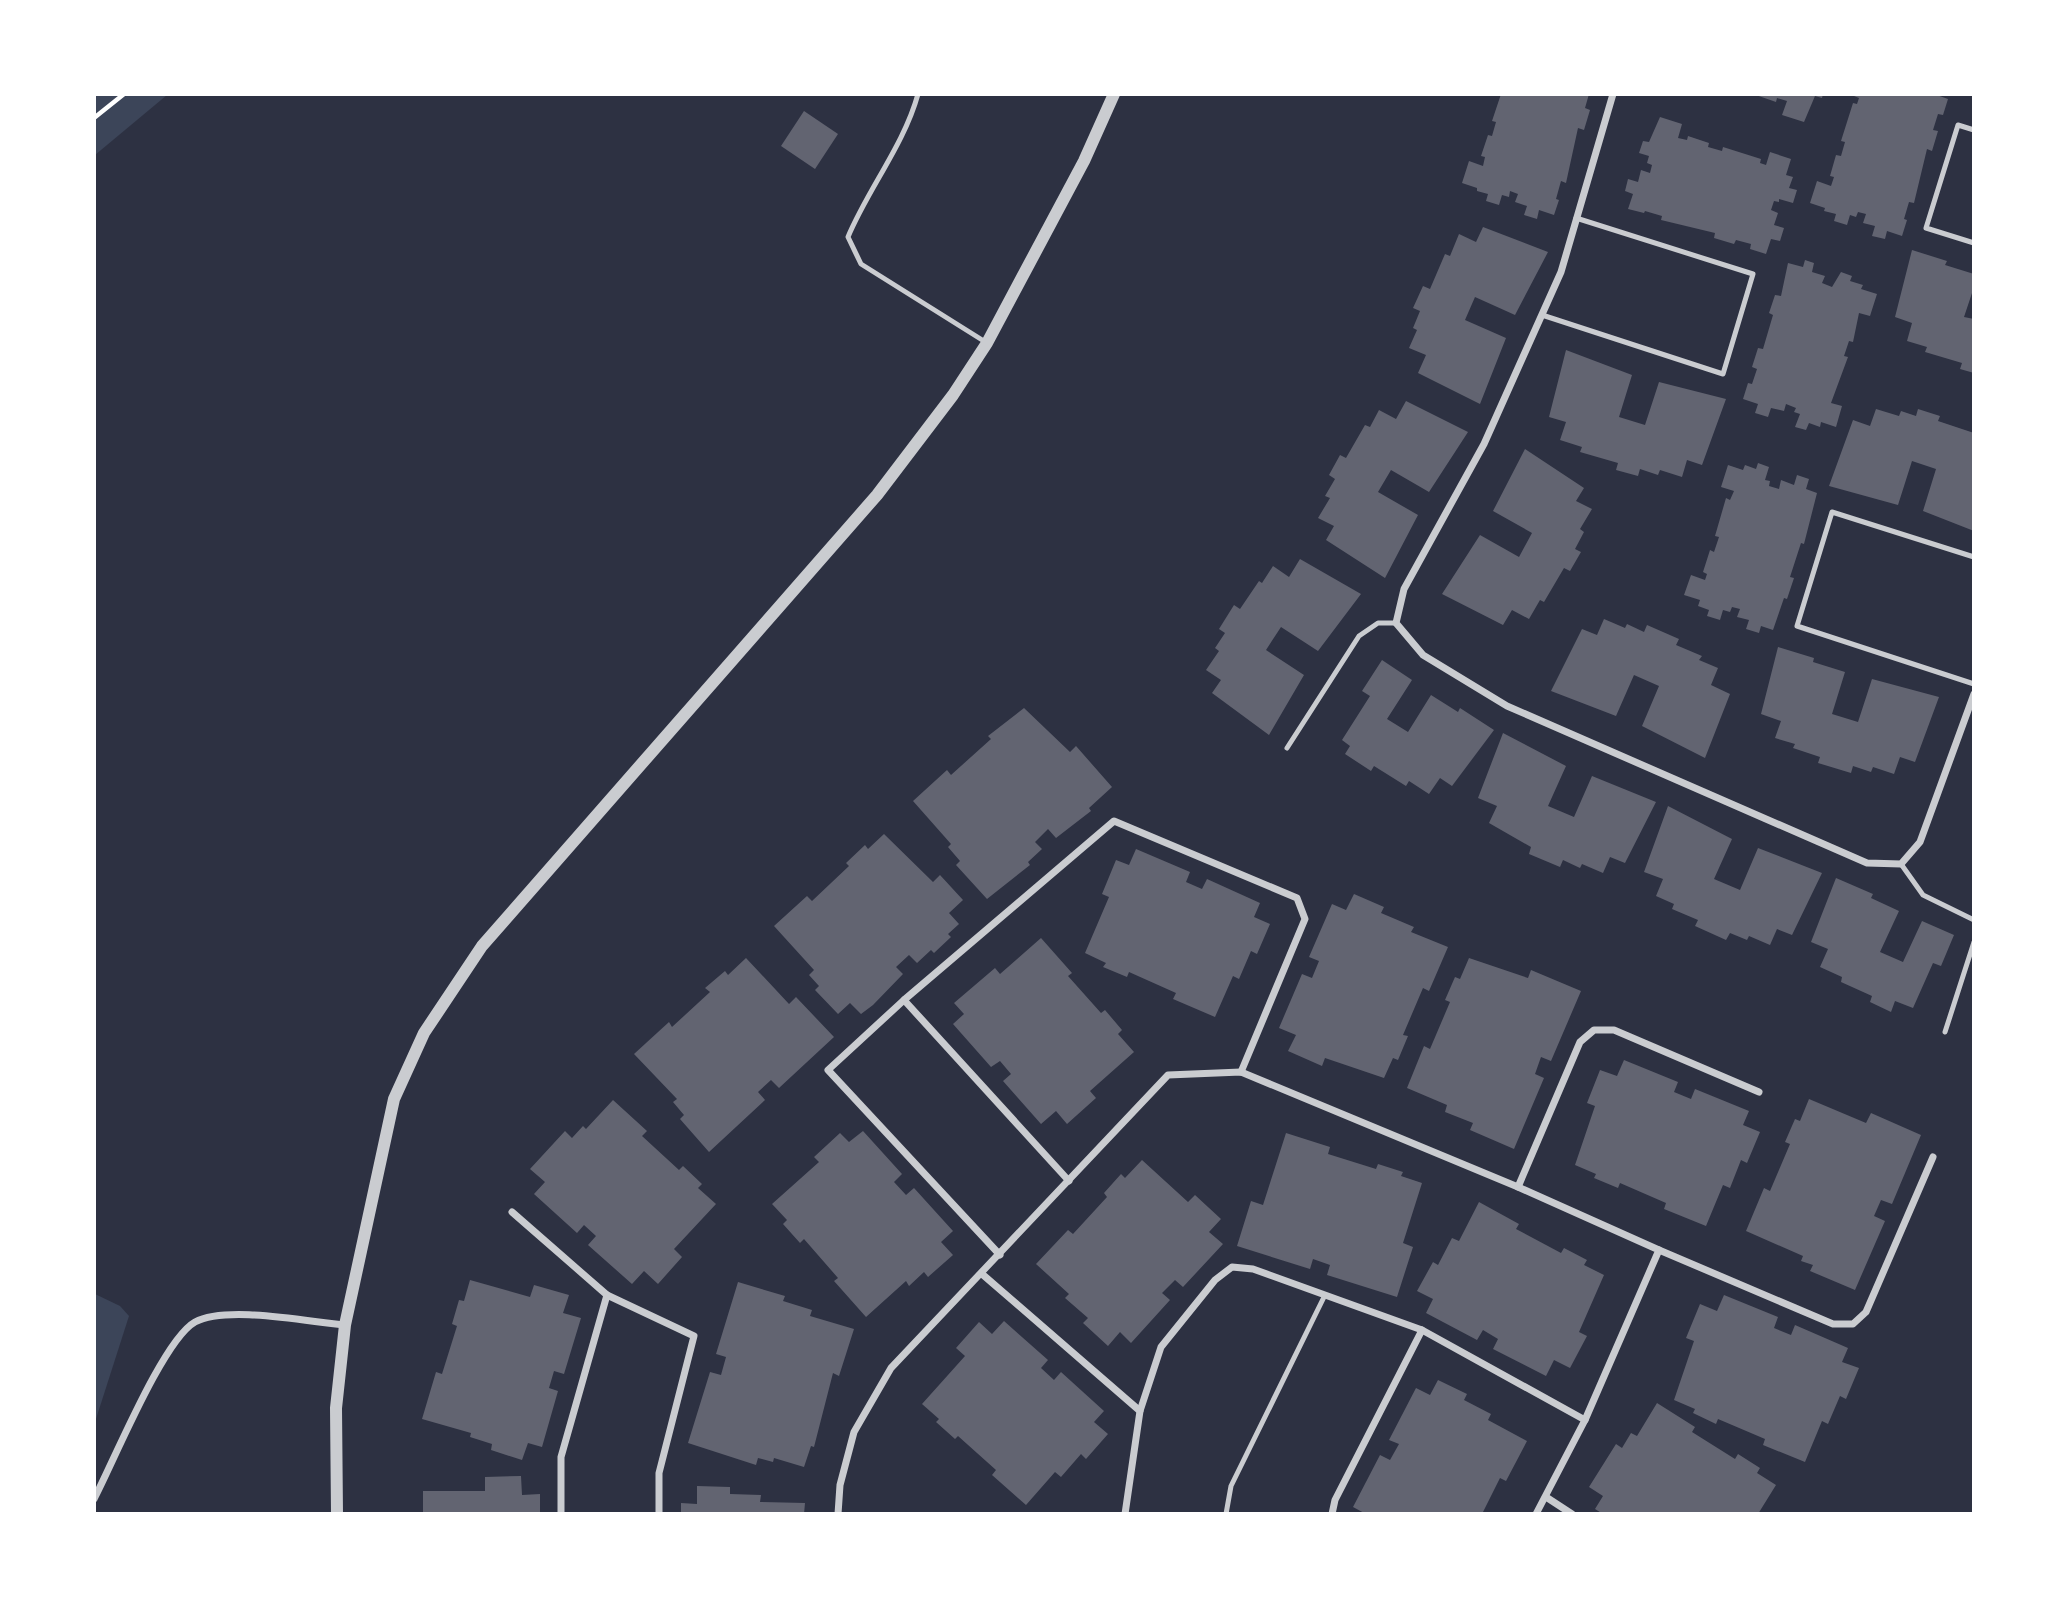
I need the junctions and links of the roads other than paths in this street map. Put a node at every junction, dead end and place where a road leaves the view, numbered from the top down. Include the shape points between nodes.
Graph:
1 (918, 94) edge
2 (1114, 94) edge
3 (1613, 94) edge
4 (1973, 130) edge
5 (1576, 218) junction
6 (1973, 243) edge
7 (1542, 315) junction
8 (987, 343) junction
9 (1973, 557) edge
10 (1396, 623) junction
11 (1973, 684) edge
12 (1973, 694) edge
13 (1287, 748) dead end
14 (1900, 864) junction
15 (1973, 920) edge
16 (1973, 942) edge
17 (904, 1000) junction
18 (1945, 1032) dead end
19 (1241, 1072) junction
20 (1759, 1093) dead end
21 (1933, 1157) dead end
22 (1069, 1181) junction
23 (1518, 1187) junction
24 (512, 1212) dead end
25 (1659, 1250) junction
26 (1000, 1255) junction
27 (982, 1274) junction
28 (607, 1295) junction
29 (1325, 1295) junction
30 (345, 1325) junction
31 (1422, 1330) junction
32 (1140, 1411) junction
33 (1585, 1420) junction
34 (1546, 1497) junction
35 (94, 1499) edge
36 (337, 1514) edge
37 (561, 1514) edge
38 (659, 1514) edge
39 (838, 1514) edge
40 (1125, 1514) edge
41 (1226, 1514) edge
42 (1332, 1514) edge
43 (1536, 1514) edge
44 (1572, 1514) edge

1 - 8 lane via 848,237 861,264
2 - 8 street via 1084,161
3 - 5 street
4 - 6 lane via 1958,125 1926,228
5 - 7 street via 1561,272
5 - 7 lane via 1753,274 1723,374
7 - 10 street via 1484,444 1404,589
8 - 30 street via 877,495 482,946 424,1033 394,1099
9 - 11 lane via 1832,512 1797,626
10 - 13 lane via 1378,623 1359,636
10 - 14 street via 1423,655 1507,706 1867,863
12 - 14 street via 1920,842
14 - 15 lane via 1923,895
16 - 18 lane
17 - 19 street via 1114,821 1297,898 1305,919
17 - 22 street
17 - 26 street via 828,1070
19 - 22 street via 1168,1075
19 - 23 street
20 - 23 street via 1614,1030 1594,1030 1580,1042
21 - 25 street via 1866,1312 1853,1324 1833,1324
22 - 26 street
23 - 25 street
24 - 28 street
25 - 33 street
26 - 27 street
27 - 32 street
27 - 39 street via 891,1368 854,1432 840,1485
28 - 37 street via 561,1457
28 - 38 street via 694,1336 660,1473
29 - 31 street
29 - 32 street via 1253,1269 1232,1267 1215,1280 1161,1347
29 - 41 lane via 1231,1486
30 - 35 street via 234,1313 196,1321 172,1343
30 - 36 street via 336,1408
31 - 33 street
31 - 42 street
32 - 40 street
33 - 34 street
34 - 43 street
34 - 44 street

